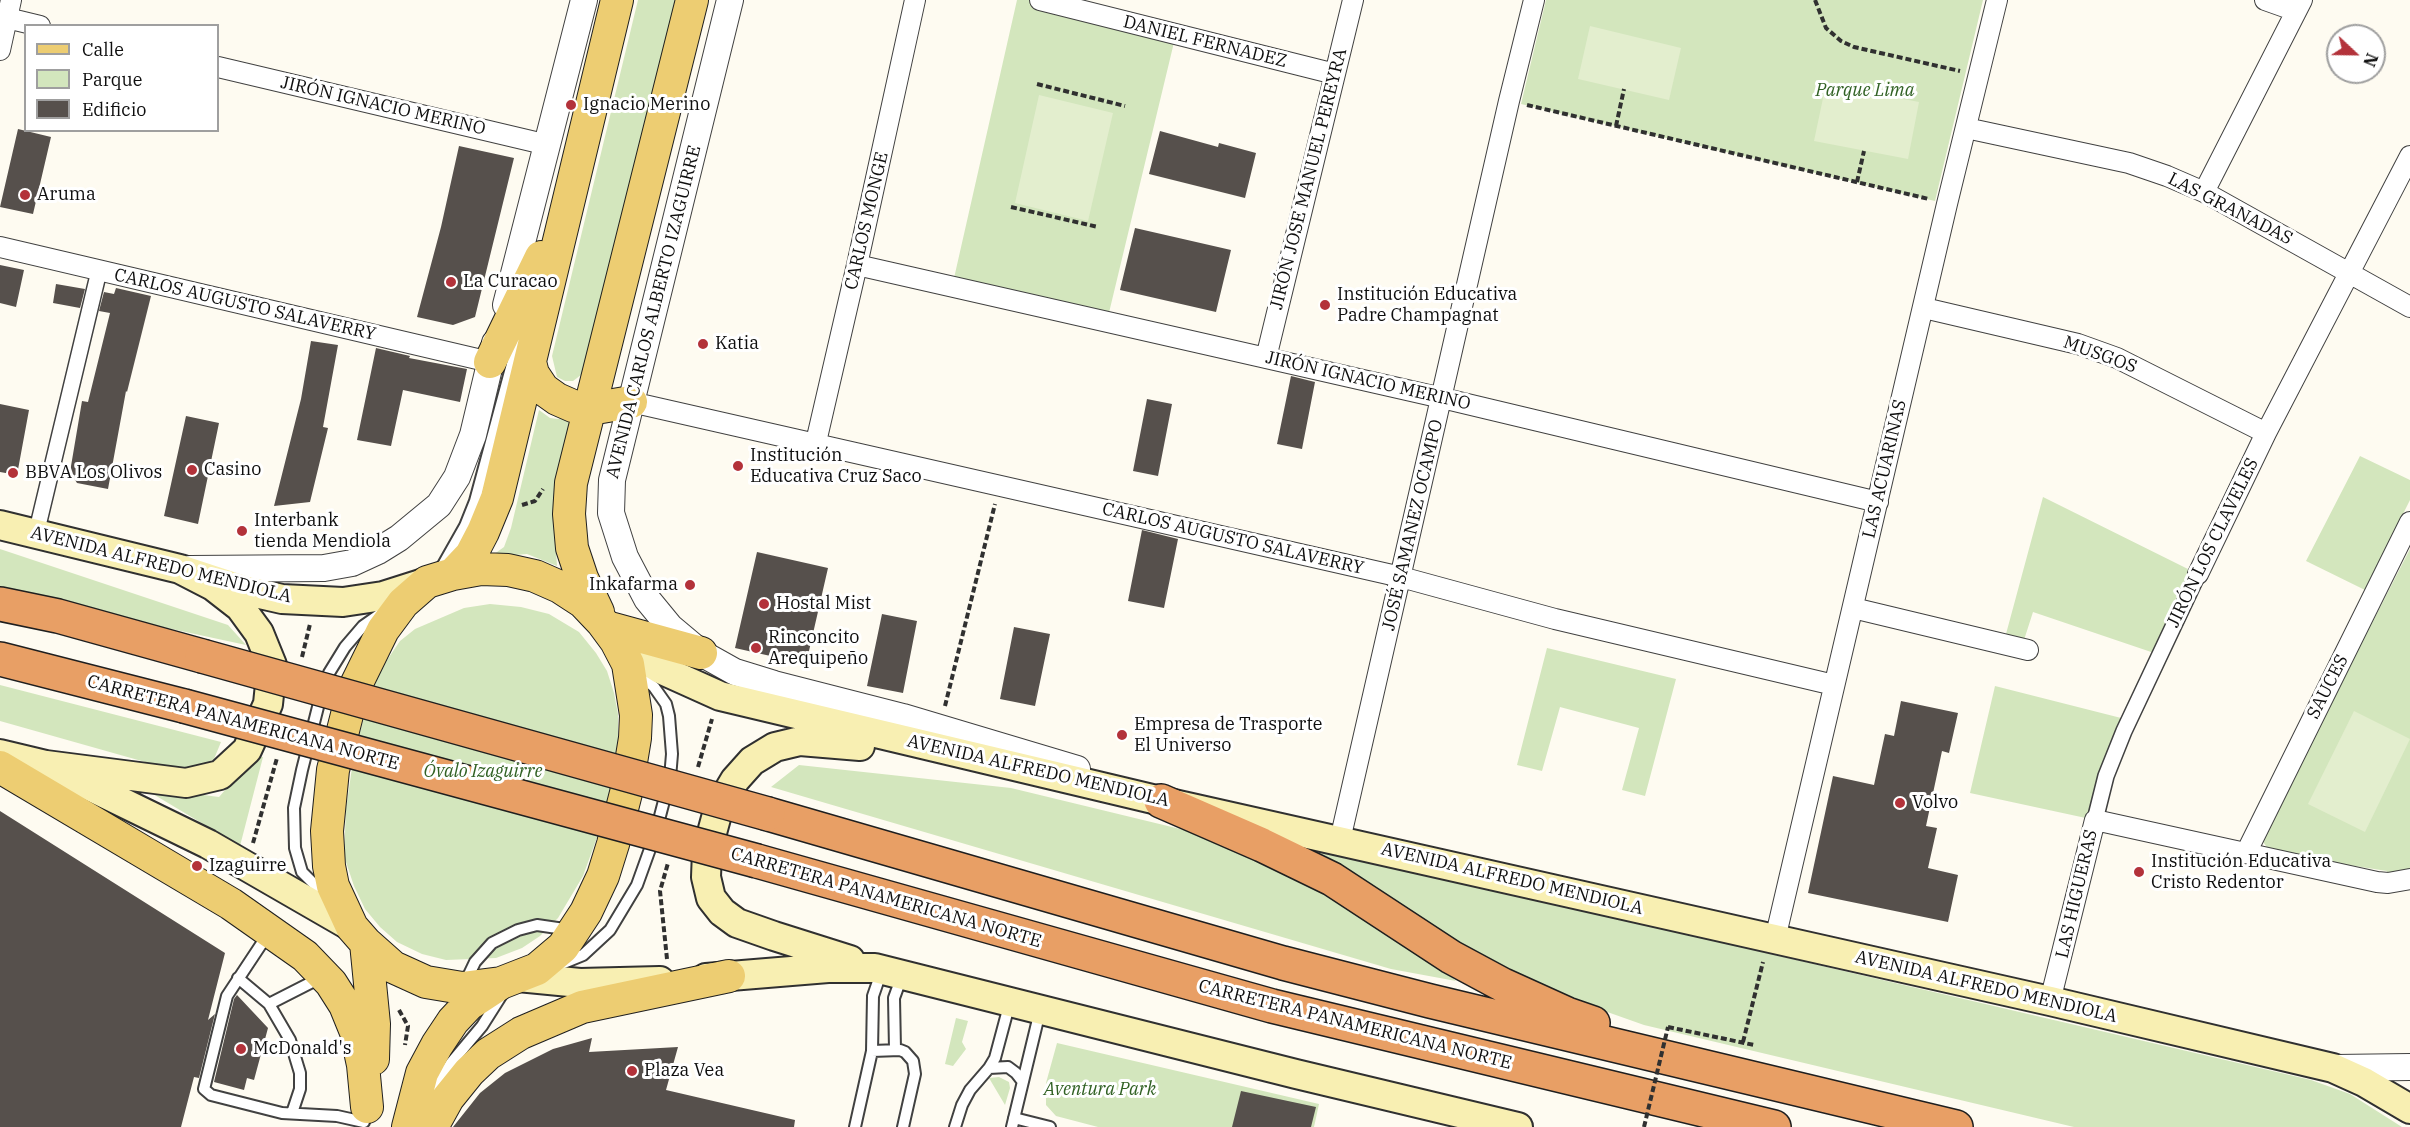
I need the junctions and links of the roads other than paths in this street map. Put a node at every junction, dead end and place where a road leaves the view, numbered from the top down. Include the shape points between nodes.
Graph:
1 (584, 0) edge
2 (617, 0) edge
3 (692, 0) edge
4 (730, 0) edge
5 (915, 0) edge
6 (1040, 0) edge
7 (1353, 0) edge
8 (1534, 0) edge
9 (1997, 0) edge
10 (2265, 0) edge
11 (2299, 6) edge
12 (9, 9) edge
13 (36, 24) edge
14 (0, 50) edge
15 (219, 67) edge
16 (1335, 74) junction
17 (1966, 128) junction
18 (583, 140) junction
19 (548, 145) junction
20 (2410, 156) edge
21 (2204, 192) junction
22 (0, 247) edge
23 (857, 266) junction
24 (536, 268) junction
25 (99, 271) junction
26 (2349, 272) junction
27 (2410, 307) edge
28 (1924, 308) junction
29 (1266, 358) junction
30 (489, 362) junction
31 (530, 362) junction
32 (1442, 398) junction
33 (631, 402) junction
34 (590, 409) junction
35 (2266, 433) junction
36 (816, 442) junction
37 (1878, 501) junction
38 (2410, 522) edge
39 (0, 525) edge
40 (36, 534) junction
41 (180, 569) junction
42 (2198, 574) joint
43 (1401, 577) junction
44 (438, 579) junction
45 (0, 604) edge
46 (1853, 608) junction
47 (613, 639) junction
48 (2028, 650) dead end
49 (701, 653) junction
50 (0, 659) edge
51 (1834, 685) junction
52 (0, 754) edge
53 (46, 765) junction
54 (0, 767) edge
55 (1035, 770) junction
56 (1161, 801) junction
57 (2095, 820) junction
58 (1340, 840) junction
59 (2247, 852) junction
60 (2410, 879) edge
61 (355, 929) junction
62 (270, 930) junction
63 (574, 931) junction
64 (1770, 947) junction
65 (886, 971) junction
66 (325, 975) junction
67 (729, 976) junction
68 (517, 977) junction
69 (238, 978) junction
70 (462, 988) junction
71 (2050, 1001) junction
72 (1010, 1002) junction
73 (269, 1004) junction
74 (1041, 1010) junction
75 (895, 1049) junction
76 (872, 1051) junction
77 (2410, 1067) edge
78 (989, 1068) junction
79 (2333, 1068) junction
80 (1729, 1074) junction
81 (1023, 1082) junction
82 (2410, 1109) edge
83 (292, 1113) junction
84 (364, 1119) edge
85 (1013, 1122) edge
86 (408, 1127) edge
87 (414, 1127) edge
88 (432, 1127) edge
89 (855, 1127) edge
90 (903, 1127) edge
91 (955, 1127) edge
92 (1050, 1127) edge
93 (1518, 1127) edge
94 (1774, 1127) edge
95 (1956, 1127) edge

1 - 19 street
2 - 18 main road
3 - 34 main road
4 - 33 street, AVENIDA CARLOS ALBERTO IZAGUIRRE
5 - 23 street, CARLOS MONGE
6 - 16 street, DANIEL FERNADEZ
7 - 16 street, JIRÓN JOSE MANUEL PEREYRA
8 - 32 street, JOSÉ SAMANEZ OCAMPO
9 - 17 street, LAS ACUARINAS
10 - 11 street
11 - 21 street
12 - 13 street
12 - 14 street
15 - 19 street, JIRÓN IGNACIO MERINO
16 - 29 street, JIRÓN JOSE MANUEL PEREYRA
17 - 21 street, LAS GRANADAS via 2128,163
17 - 28 street, LAS ACUARINAS
18 - 24 main road
18 - 31 main road
19 - 30 street
20 - 26 street, JIRÓN LOS CLAVELES
21 - 26 street, LAS GRANADAS
22 - 25 street, CARLOS AUGUSTO SALAVERRY
23 - 29 street, JIRÓN IGNACIO MERINO
23 - 36 street, CARLOS MONGE
24 - 30 main road
24 - 44 lane via 475,501
25 - 30 street, CARLOS AUGUSTO SALAVERRY
25 - 40 street
26 - 27 street, LAS GRANADAS
26 - 35 street, JIRÓN LOS CLAVELES
28 - 35 street, MUSGOS via 2078,344 2117,358
28 - 37 street, LAS ACUARINAS
29 - 32 street, JIRÓN IGNACIO MERINO
30 - 41 street via 473,435 456,477 439,505 393,542 352,563 324,568
31 - 34 main road via 537,382 549,394 573,406
31 - 44 main road via 490,516 471,555
32 - 37 street, JIRÓN IGNACIO MERINO
32 - 43 street, JOSÉ SAMANEZ OCAMPO
33 - 34 main road
33 - 36 street, CARLOS AUGUSTO SALAVERRY
33 - 49 street, AVENIDA CARLOS ALBERTO IZAGUIRRE via 612,480 614,527 647,599 670,627
34 - 47 main road via 571,483 572,548 582,578
35 - 42 street, JIRÓN LOS CLAVELES
36 - 43 street, CARLOS AUGUSTO SALAVERRY
37 - 46 street, LAS ACUARINAS
38 - 59 street, SAUCES
39 - 40 main road, AVENIDA ALFREDO MENDIOLA
40 - 41 main road, AVENIDA ALFREDO MENDIOLA
41 - 44 main road, AVENIDA ALFREDO MENDIOLA via 282,599 326,602 383,596
41 - 53 main road via 213,586 240,607 259,633 272,665 268,704 247,750 220,775 186,783
42 - 57 street, JIRÓN LOS CLAVELES via 2124,731 2106,776
43 - 51 street, CARLOS AUGUSTO SALAVERRY via 1555,619
43 - 58 street, JOSÉ SAMANEZ OCAMPO
44 - 47 main road via 481,569 535,576 583,602
44 - 61 main road via 403,603 378,639 354,691 333,770 327,831 329,866 333,886
45 - 80 highway, bridge via 58,616 768,814 1283,963
46 - 48 street
46 - 51 street, LAS ACUARINAS
47 - 49 main road
47 - 55 main road, AVENIDA ALFREDO MENDIOLA via 660,669 720,696
47 - 63 main road via 636,715 635,738 603,876
47 - 68 lane via 654,687 669,716 670,778 656,834 637,885 610,930 584,955
49 - 56 street, AVENIDA CARLOS ALBERTO IZAGUIRRE via 735,672 1087,772
50 - 94 highway, CARRETERA PANAMERICANA NORTE, bridge via 757,861 1272,1006
51 - 64 street, LAS ACUARINAS
52 - 53 main road
53 - 61 main road via 207,844
54 - 62 main road
55 - 56 main road, AVENIDA ALFREDO MENDIOLA
55 - 65 main road via 800,741 775,747 752,760 735,780 720,807 707,852 706,877 711,898 722,912 737,923
56 - 58 main road, AVENIDA ALFREDO MENDIOLA
56 - 80 highway via 1332,879 1451,957 1503,985 1568,1014
57 - 59 street, LAS HIGUERAS
57 - 71 street, LAS HIGUERAS
58 - 64 main road, AVENIDA ALFREDO MENDIOLA
59 - 60 street, LAS HIGUERAS via 2377,882
61 - 70 main road via 393,967 426,982
61 - 84 main road via 374,1024 374,1054
62 - 66 main road
62 - 69 lane
63 - 68 main road via 563,947
63 - 70 lane via 537,926 492,943 475,962
64 - 71 main road, AVENIDA ALFREDO MENDIOLA
65 - 67 main road via 828,968
65 - 72 main road
65 - 75 lane via 894,998
65 - 76 lane via 873,996
66 - 73 lane
66 - 84 main road via 345,1005 356,1032 363,1065
67 - 68 main road via 580,983
67 - 88 main road via 582,1007 521,1033 469,1072
68 - 70 main road
68 - 86 main road via 469,1004 436,1045 422,1073
68 - 87 lane via 451,1063
69 - 73 lane
69 - 83 lane via 227,996 204,1089 211,1095
71 - 79 main road, AVENIDA ALFREDO MENDIOLA
72 - 74 main road
72 - 78 lane
73 - 83 lane via 298,1060 300,1089
74 - 81 lane
74 - 93 main road
75 - 76 lane
75 - 90 lane via 905,1052 915,1067
76 - 89 lane
77 - 79 street
78 - 81 lane via 1008,1067
78 - 91 lane via 970,1090
79 - 82 main road, AVENIDA ALFREDO MENDIOLA
80 - 95 highway
81 - 85 lane
83 - 84 lane
85 - 92 lane

